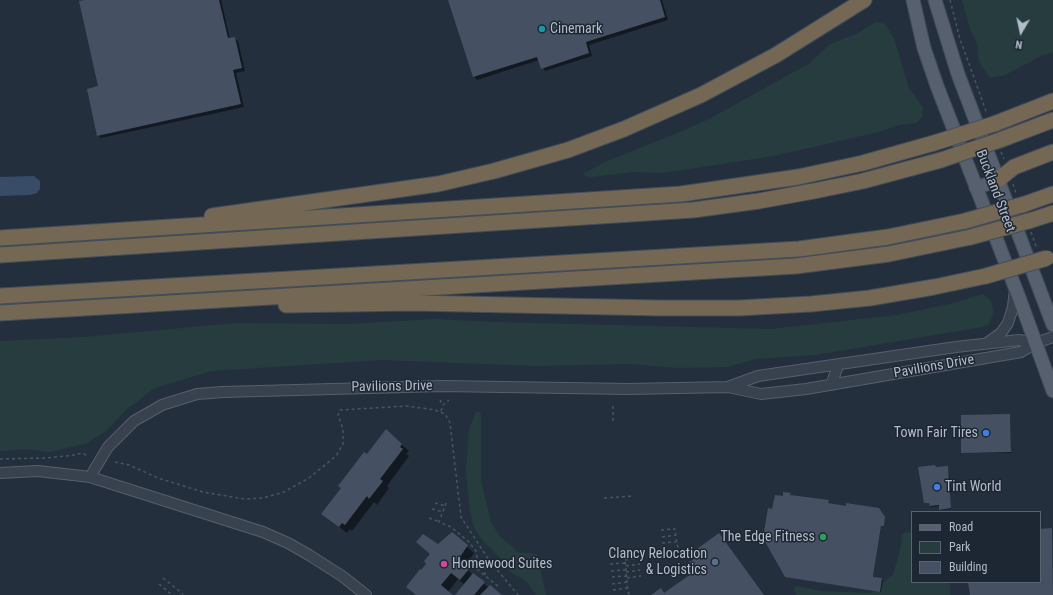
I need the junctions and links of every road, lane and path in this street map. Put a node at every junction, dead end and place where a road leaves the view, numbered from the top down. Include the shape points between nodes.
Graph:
1 (864, 0) edge
2 (913, 0) edge
3 (935, 0) edge
4 (950, 0) edge
5 (1053, 101) edge
6 (991, 120) junction
7 (1053, 120) edge
8 (1053, 152) edge
9 (1053, 163) edge
10 (998, 180) junction
11 (976, 188) junction
12 (1053, 194) edge
13 (1053, 213) edge
14 (140, 229) junction
15 (0, 238) edge
16 (0, 255) edge
17 (1050, 257) edge
18 (1015, 286) junction
19 (0, 296) edge
20 (238, 299) junction
21 (0, 313) edge
22 (1053, 325) edge
23 (1053, 337) edge
24 (1036, 343) junction
25 (983, 344) junction
26 (838, 366) junction
27 (831, 385) junction
28 (728, 388) junction
29 (1053, 391) edge
30 (440, 400) dead end
31 (449, 400) dead end
32 (613, 404) dead end
33 (443, 406) junction
34 (441, 412) junction
35 (613, 421) dead end
36 (88, 456) dead end
37 (0, 459) edge
38 (115, 462) dead end
39 (0, 473) edge
40 (90, 477) junction
41 (633, 496) dead end
42 (604, 498) dead end
43 (435, 503) dead end
44 (446, 503) dead end
45 (445, 506) junction
46 (432, 509) dead end
47 (443, 512) junction
48 (429, 518) dead end
49 (440, 522) junction
50 (661, 530) dead end
51 (676, 535) junction
52 (662, 537) dead end
53 (676, 542) junction
54 (662, 543) dead end
55 (624, 550) dead end
56 (681, 552) dead end
57 (639, 558) dead end
58 (489, 560) junction
59 (625, 560) junction
60 (625, 563) junction
61 (610, 564) dead end
62 (640, 564) dead end
63 (626, 566) junction
64 (476, 568) junction
65 (640, 570) dead end
66 (474, 571) dead end
67 (611, 571) dead end
68 (626, 571) junction
69 (485, 575) junction
70 (641, 576) dead end
71 (612, 577) dead end
72 (626, 577) junction
73 (163, 578) dead end
74 (627, 582) junction
75 (158, 584) dead end
76 (612, 584) dead end
77 (500, 588) dead end
78 (628, 588) junction
79 (613, 590) dead end
80 (183, 594) dead end
81 (172, 595) edge
82 (366, 595) edge
83 (518, 595) edge
84 (630, 595) edge

1 - 14 highway via 776,55 701,95 645,121 568,150 438,184 238,212
2 - 11 main road, Buckland Street via 930,68
3 - 10 main road, Buckland Street via 958,74
4 - 6 path via 960,39
5 - 6 highway
6 - 14 highway, bridge via 934,143 863,162 798,177 681,194
7 - 16 highway, bridge via 1001,147 828,189 693,210
8 - 10 highway via 1014,168
9 - 10 highway via 1019,176
10 - 11 main road
10 - 22 main road, Buckland Street
11 - 18 main road, Buckland Street
12 - 19 highway, bridge via 965,221 888,237 799,249
13 - 20 highway, bridge via 971,237 889,254 809,265
14 - 15 highway
17 - 20 highway, bridge via 986,276 870,298 739,308 412,303 292,306
18 - 24 main road, Buckland Street
18 - 25 street, Pavilions Drive via 1008,323 997,336
20 - 21 highway
23 - 24 street, Pavilions Drive
24 - 25 street, Pavilions Drive via 1019,340
24 - 27 street, Pavilions Drive via 1021,352
24 - 29 main road, Buckland Street
25 - 26 street, Pavilions Drive
26 - 27 street
26 - 28 street, Pavilions Drive via 758,376
27 - 28 street, Pavilions Drive via 761,394
28 - 40 street, Pavilions Drive via 423,386 201,394 171,401 134,421 114,440
30 - 33 path
31 - 33 path
32 - 35 path
33 - 34 path
34 - 38 path via 407,406 340,410 338,415 343,444 336,456 308,478 278,494 262,498 245,499 203,492
34 - 58 path via 449,420 452,430 461,517
36 - 37 path via 82,453 46,458
39 - 40 street via 38,471
40 - 82 street via 263,532 288,543 342,576
41 - 42 path
43 - 45 path
44 - 45 path
45 - 47 path
46 - 47 path
47 - 49 path
48 - 49 path
49 - 64 path via 469,542 478,557
50 - 51 path via 675,529
51 - 52 path
51 - 53 path
53 - 54 path
53 - 56 path
55 - 59 path
57 - 59 path
58 - 69 path via 485,566
58 - 83 path
59 - 60 path
60 - 61 path
60 - 63 path
62 - 63 path
63 - 68 path
64 - 66 path
64 - 69 path
65 - 68 path
67 - 68 path
68 - 72 path
69 - 77 path
70 - 72 path
71 - 72 path
72 - 74 path
73 - 80 path
74 - 76 path
74 - 78 path
75 - 81 path
78 - 79 path
78 - 84 path

